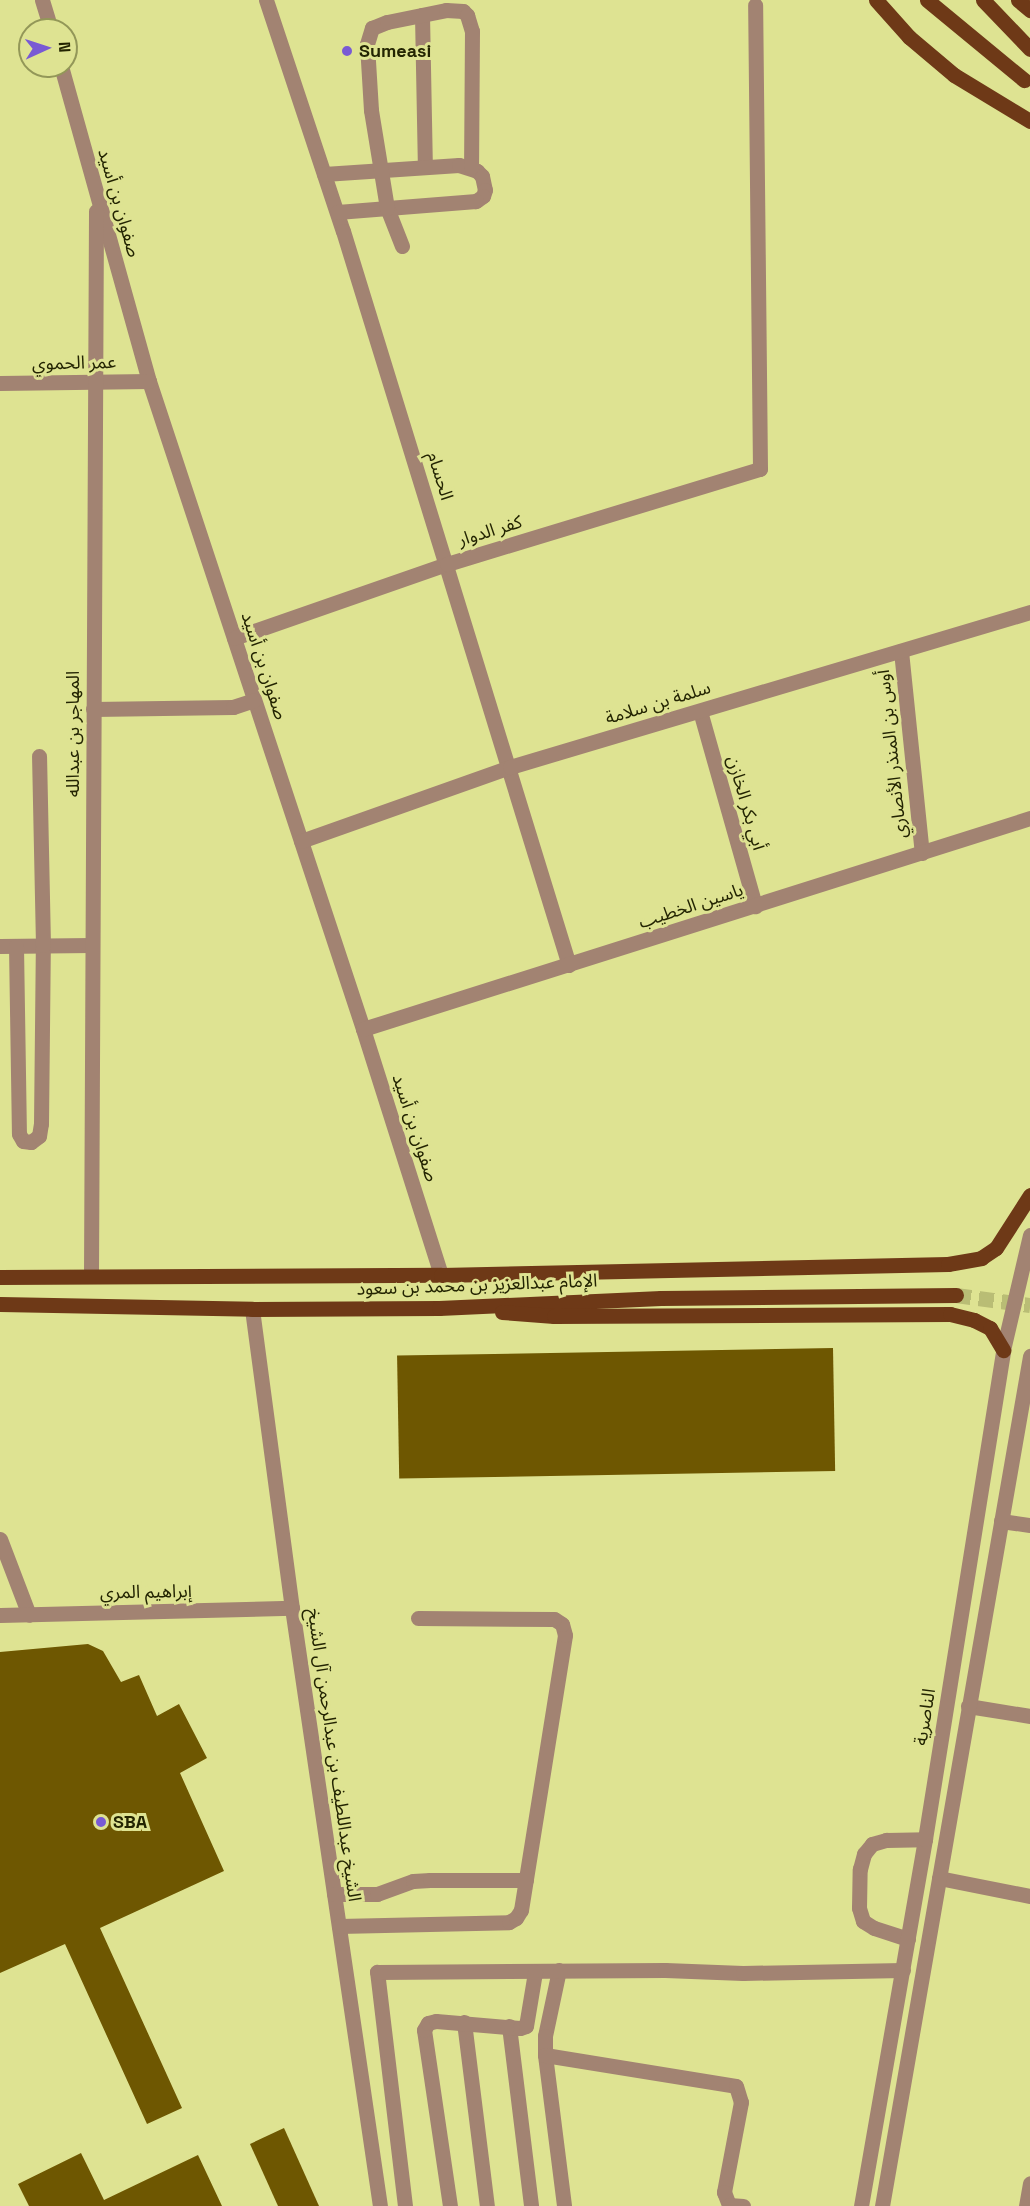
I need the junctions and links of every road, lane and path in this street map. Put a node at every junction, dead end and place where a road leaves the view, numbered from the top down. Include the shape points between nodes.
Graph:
1 (42, 0) edge
2 (266, 0) edge
3 (876, 0) edge
4 (927, 0) edge
5 (983, 0) edge
6 (1018, 0) edge
7 (755, 5) dead end
8 (1030, 10) edge
9 (422, 15) junction
10 (47, 18) edge
11 (1030, 49) edge
12 (64, 78) edge
13 (1024, 80) dead end
14 (1027, 119) edge
15 (471, 166) junction
16 (425, 167) junction
17 (379, 170) junction
18 (324, 174) junction
19 (96, 191) junction
20 (387, 208) junction
21 (337, 212) junction
22 (402, 246) dead end
23 (149, 381) junction
24 (0, 382) edge
25 (94, 382) junction
26 (447, 564) junction
27 (1030, 612) edge
28 (234, 638) junction
29 (901, 651) junction
30 (254, 700) junction
31 (93, 710) junction
32 (700, 711) junction
33 (39, 756) dead end
34 (510, 767) junction
35 (1030, 819) edge
36 (301, 842) junction
37 (922, 853) junction
38 (755, 906) junction
39 (16, 945) junction
40 (43, 945) junction
41 (92, 945) junction
42 (0, 946) edge
43 (569, 965) junction
44 (363, 1029) junction
45 (1030, 1195) edge
46 (1030, 1235) edge
47 (441, 1275) junction
48 (91, 1276) junction
49 (0, 1277) edge
50 (956, 1295) tunnel mouth
51 (0, 1304) edge
52 (439, 1308) junction
53 (252, 1309) junction
54 (1003, 1350) junction
55 (1030, 1356) edge
56 (1000, 1521) junction
57 (1030, 1525) edge
58 (0, 1539) edge
59 (292, 1608) junction
60 (29, 1614) junction
61 (0, 1615) edge
62 (418, 1618) dead end
63 (968, 1706) junction
64 (1030, 1716) edge
65 (925, 1839) junction
66 (939, 1878) junction
67 (526, 1880) junction
68 (334, 1894) junction
69 (1030, 1896) edge
70 (339, 1926) junction
71 (908, 1939) junction
72 (559, 1970) junction
73 (903, 1970) junction
74 (536, 1972) junction
75 (464, 2022) junction
76 (509, 2026) junction
77 (545, 2055) junction
78 (1030, 2183) edge
79 (380, 2206) edge
80 (405, 2206) edge
81 (450, 2206) edge
82 (487, 2206) edge
83 (531, 2206) edge
84 (560, 2206) edge
85 (742, 2206) edge
86 (861, 2206) edge
87 (882, 2206) edge
88 (1026, 2206) edge

1 - 10 street
2 - 18 street, الحسام
3 - 14 main road via 909,37 954,75
4 - 13 main road
5 - 11 main road
6 - 8 main road
7 - 26 street, كفر الدوار via 760,469
9 - 15 street via 463,11 472,31
9 - 16 street
9 - 17 street via 372,28 367,44
12 - 19 street, صفوان بن أسيد
15 - 16 street
15 - 20 street via 482,176 485,190 476,201
16 - 17 street
17 - 18 street
17 - 20 street
18 - 21 street, الحسام
19 - 23 street, صفوان بن أسيد
19 - 25 street, المهاجر بن عبدالله
20 - 21 street
20 - 22 street
21 - 26 street, الحسام
23 - 25 street, عمر الحموي
23 - 28 street, صفوان بن أسيد
24 - 25 street, عمر الحموي
25 - 31 street, المهاجر بن عبدالله
26 - 28 street, كفر الدوار
26 - 34 street, الحسام
27 - 29 street, سلمة بن سلامة
28 - 30 street, صفوان بن أسيد
29 - 32 street, سلمة بن سلامة
29 - 37 street, أوس بن المنذر الأنصاري
30 - 31 street via 233,706
30 - 36 street, صفوان بن أسيد
31 - 41 street, المهاجر بن عبدالله
32 - 34 street, سلمة بن سلامة
32 - 38 street, أبي بكر الخازن
33 - 40 street
34 - 36 street, سلمة بن سلامة
34 - 43 street, الحسام
35 - 37 street, ياسين الخطيب
36 - 44 street, صفوان بن أسيد
37 - 38 street, ياسين الخطيب
38 - 43 street, ياسين الخطيب
39 - 40 street
39 - 40 street via 19,1134 23,1141 32,1142 39,1136 41,1124
39 - 42 street
40 - 41 street
41 - 48 street, المهاجر بن عبدالله
43 - 44 street, ياسين الخطيب
44 - 47 street, صفوان بن أسيد
45 - 47 main road, الإمام عبدالعزيز بن محمد بن سعود via 996,1248 981,1258 948,1264
46 - 54 street, الناصرية
47 - 48 main road, الإمام عبدالعزيز بن محمد بن سعود
48 - 49 main road, الإمام عبدالعزيز بن محمد بن سعود
50 - 52 main road, الإمام عبدالعزيز بن محمد بن سعود via 661,1298
51 - 53 main road, الإمام عبدالعزيز بن محمد بن سعود
52 - 53 main road, الإمام عبدالعزيز بن محمد بن سعود
52 - 54 main road via 555,1316 950,1314 990,1328
53 - 59 street, الشيخ عبداللطيف بن عبدالرحمن آل الشيخ
54 - 65 street, الناصرية
55 - 56 street
56 - 57 street
56 - 63 street
58 - 60 street
59 - 60 street, إبراهيم المري
59 - 68 street, الشيخ عبداللطيف بن عبدالرحمن آل الشيخ
60 - 61 street, إبراهيم المري
62 - 67 street via 554,1619 562,1624 565,1635
63 - 64 street
63 - 66 street
65 - 71 street, الناصرية
65 - 71 street via 872,1844 860,1869 859,1908 864,1921
66 - 69 street
66 - 87 street
67 - 68 street via 421,1880 388,1892
67 - 70 street via 521,1910 509,1922
68 - 70 street, الشيخ عبداللطيف بن عبدالرحمن آل الشيخ
70 - 79 street, الشيخ عبداللطيف بن عبدالرحمن آل الشيخ
71 - 73 street, الناصرية
72 - 73 street
72 - 74 street
72 - 77 street via 545,2036
73 - 86 street, الناصرية
74 - 76 street via 526,2026
74 - 80 street via 377,1972
75 - 76 street
75 - 81 street via 436,2020 424,2030
75 - 82 street
76 - 83 street
77 - 84 street
77 - 85 street via 736,2086 741,2102 724,2192 729,2205
78 - 88 street

